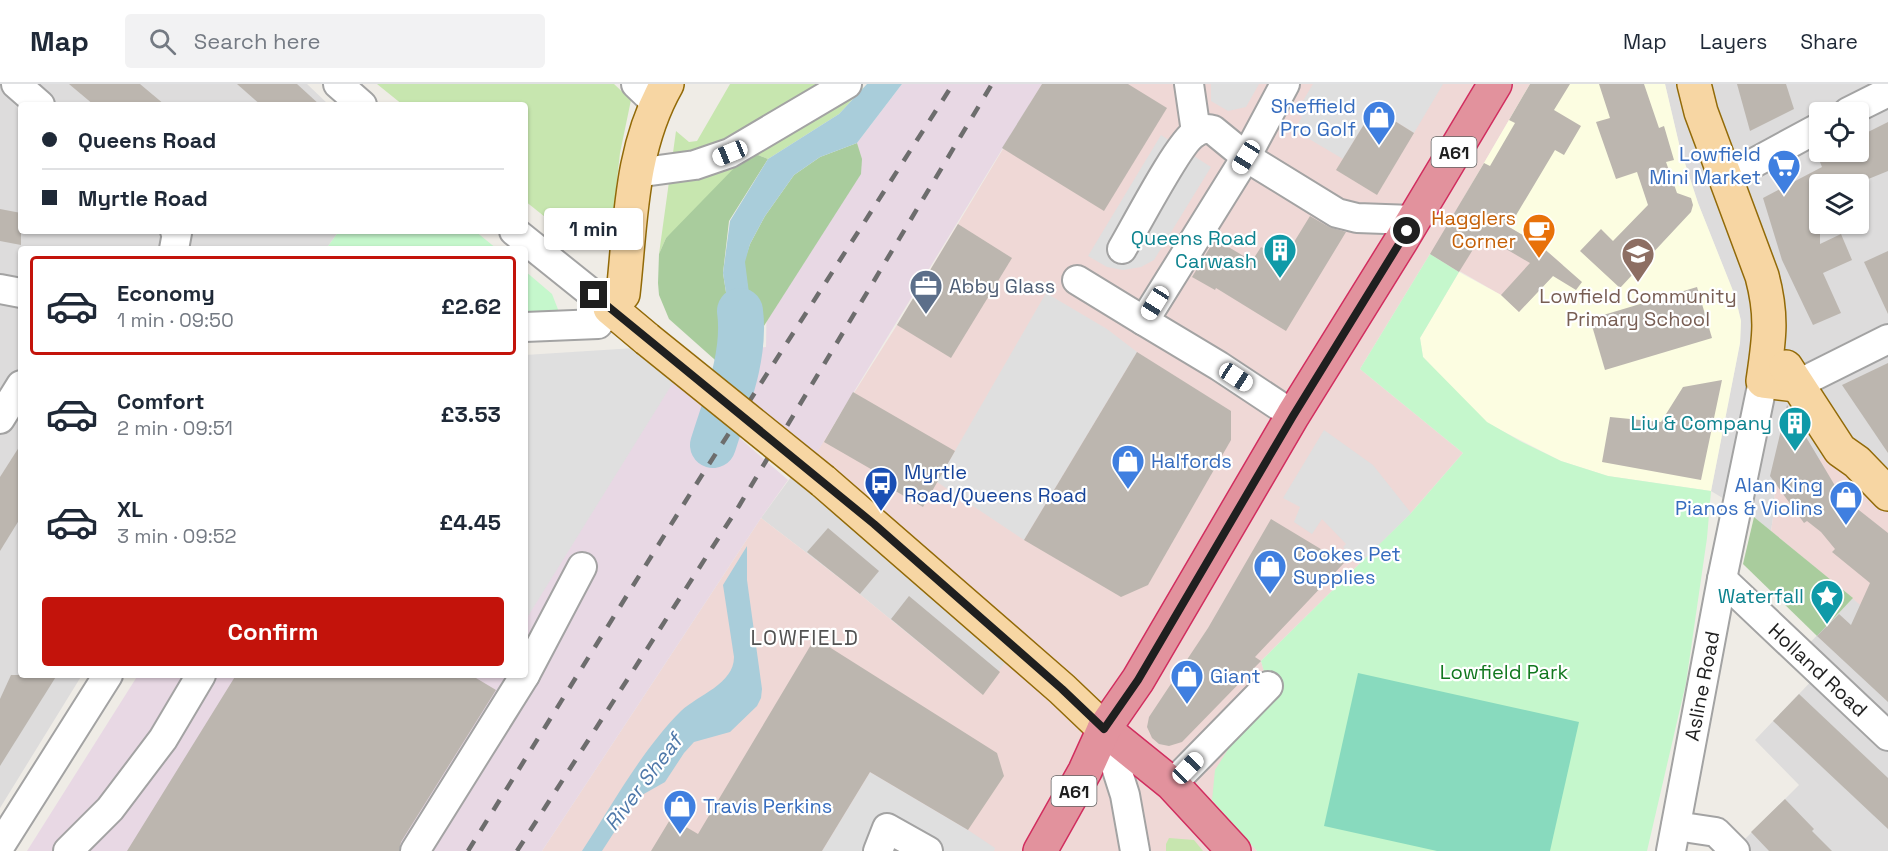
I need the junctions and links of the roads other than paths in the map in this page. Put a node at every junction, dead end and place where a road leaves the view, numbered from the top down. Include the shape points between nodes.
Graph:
1 (16, 84) edge
2 (338, 84) edge
3 (847, 84) edge
4 (1189, 84) edge
5 (1285, 84) edge
6 (1494, 84) edge
7 (1694, 84) edge
8 (653, 91) edge
9 (37, 102) edge
10 (359, 102) edge
11 (1196, 132) junction
12 (1809, 133) edge
13 (1246, 157) junction
14 (636, 173) junction
15 (1726, 178) junction
16 (1413, 220) junction
17 (518, 234) edge
18 (1122, 249) dead end
19 (1077, 280) dead end
20 (0, 289) edge
21 (18, 292) edge
22 (610, 308) junction
23 (1144, 321) junction
24 (528, 327) edge
25 (1888, 339) edge
26 (1769, 340) junction
27 (1763, 381) junction
28 (1796, 385) junction
29 (18, 390) edge
30 (1293, 416) junction
31 (0, 418) edge
32 (1888, 494) edge
33 (582, 567) dead end
34 (1722, 579) junction
35 (528, 669) edge
36 (106, 678) edge
37 (199, 678) edge
38 (523, 678) edge
39 (1268, 686) dead end
40 (1104, 729) junction
41 (1888, 736) edge
42 (1172, 784) junction
43 (1674, 839) edge
44 (0, 846) edge
45 (68, 851) edge
46 (415, 851) edge
47 (878, 851) edge
48 (928, 851) edge
49 (1040, 851) edge
50 (1135, 851) edge
51 (1234, 851) edge
52 (1735, 851) edge

1 - 9 street
2 - 10 street
3 - 14 street via 730,153 695,165
4 - 11 street
5 - 13 street
6 - 16 highway, A61
7 - 15 main road
8 - 14 main road
11 - 13 street via 1213,130
11 - 18 street via 1182,148
12 - 15 street
13 - 16 street via 1325,208 1348,217
13 - 23 street
14 - 22 main road via 623,294
15 - 26 main road via 1769,302
16 - 30 highway, A61
17 - 22 street
19 - 23 street
20 - 21 street
22 - 24 street via 598,324
22 - 40 main road, bridge via 823,481
23 - 30 street
25 - 28 street
26 - 27 main road
26 - 28 main road
27 - 28 main road
27 - 34 street, Asline Road
28 - 32 main road via 1839,450 1857,462
29 - 31 street
30 - 40 highway, A61 via 1138,680
33 - 35 street
34 - 41 street, Holland Road
34 - 43 street, Asline Road
36 - 44 street
37 - 45 street via 163,739 110,809
38 - 46 street
39 - 42 street
40 - 42 highway
40 - 49 highway, A61
40 - 50 street via 1125,795
42 - 51 highway
43 - 52 street via 1716,832
47 - 48 street via 886,828

